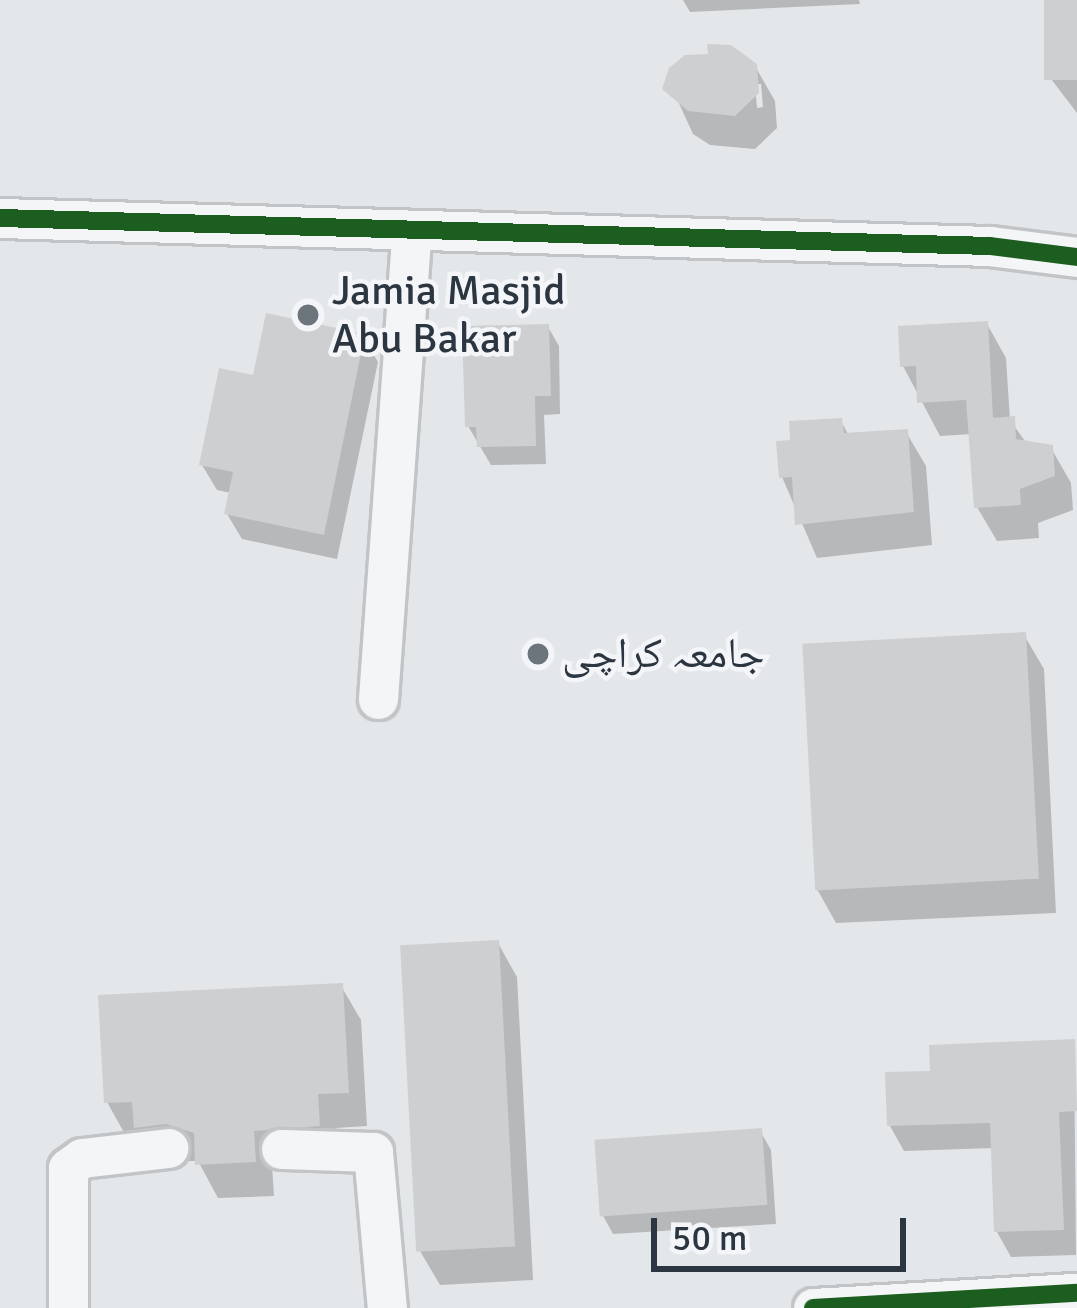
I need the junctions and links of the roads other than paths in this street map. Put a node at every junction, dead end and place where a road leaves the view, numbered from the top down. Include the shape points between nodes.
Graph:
1 (0, 218) edge
2 (412, 230) junction
3 (1077, 257) edge
4 (378, 699) dead end
5 (168, 1148) dead end
6 (280, 1149) dead end
7 (1077, 1294) edge
8 (68, 1308) edge
9 (387, 1308) edge
10 (813, 1308) edge

1 - 2 street
2 - 3 street via 990,246
2 - 4 street
5 - 8 street via 82,1158 68,1168
6 - 9 street via 374,1152
7 - 10 street

